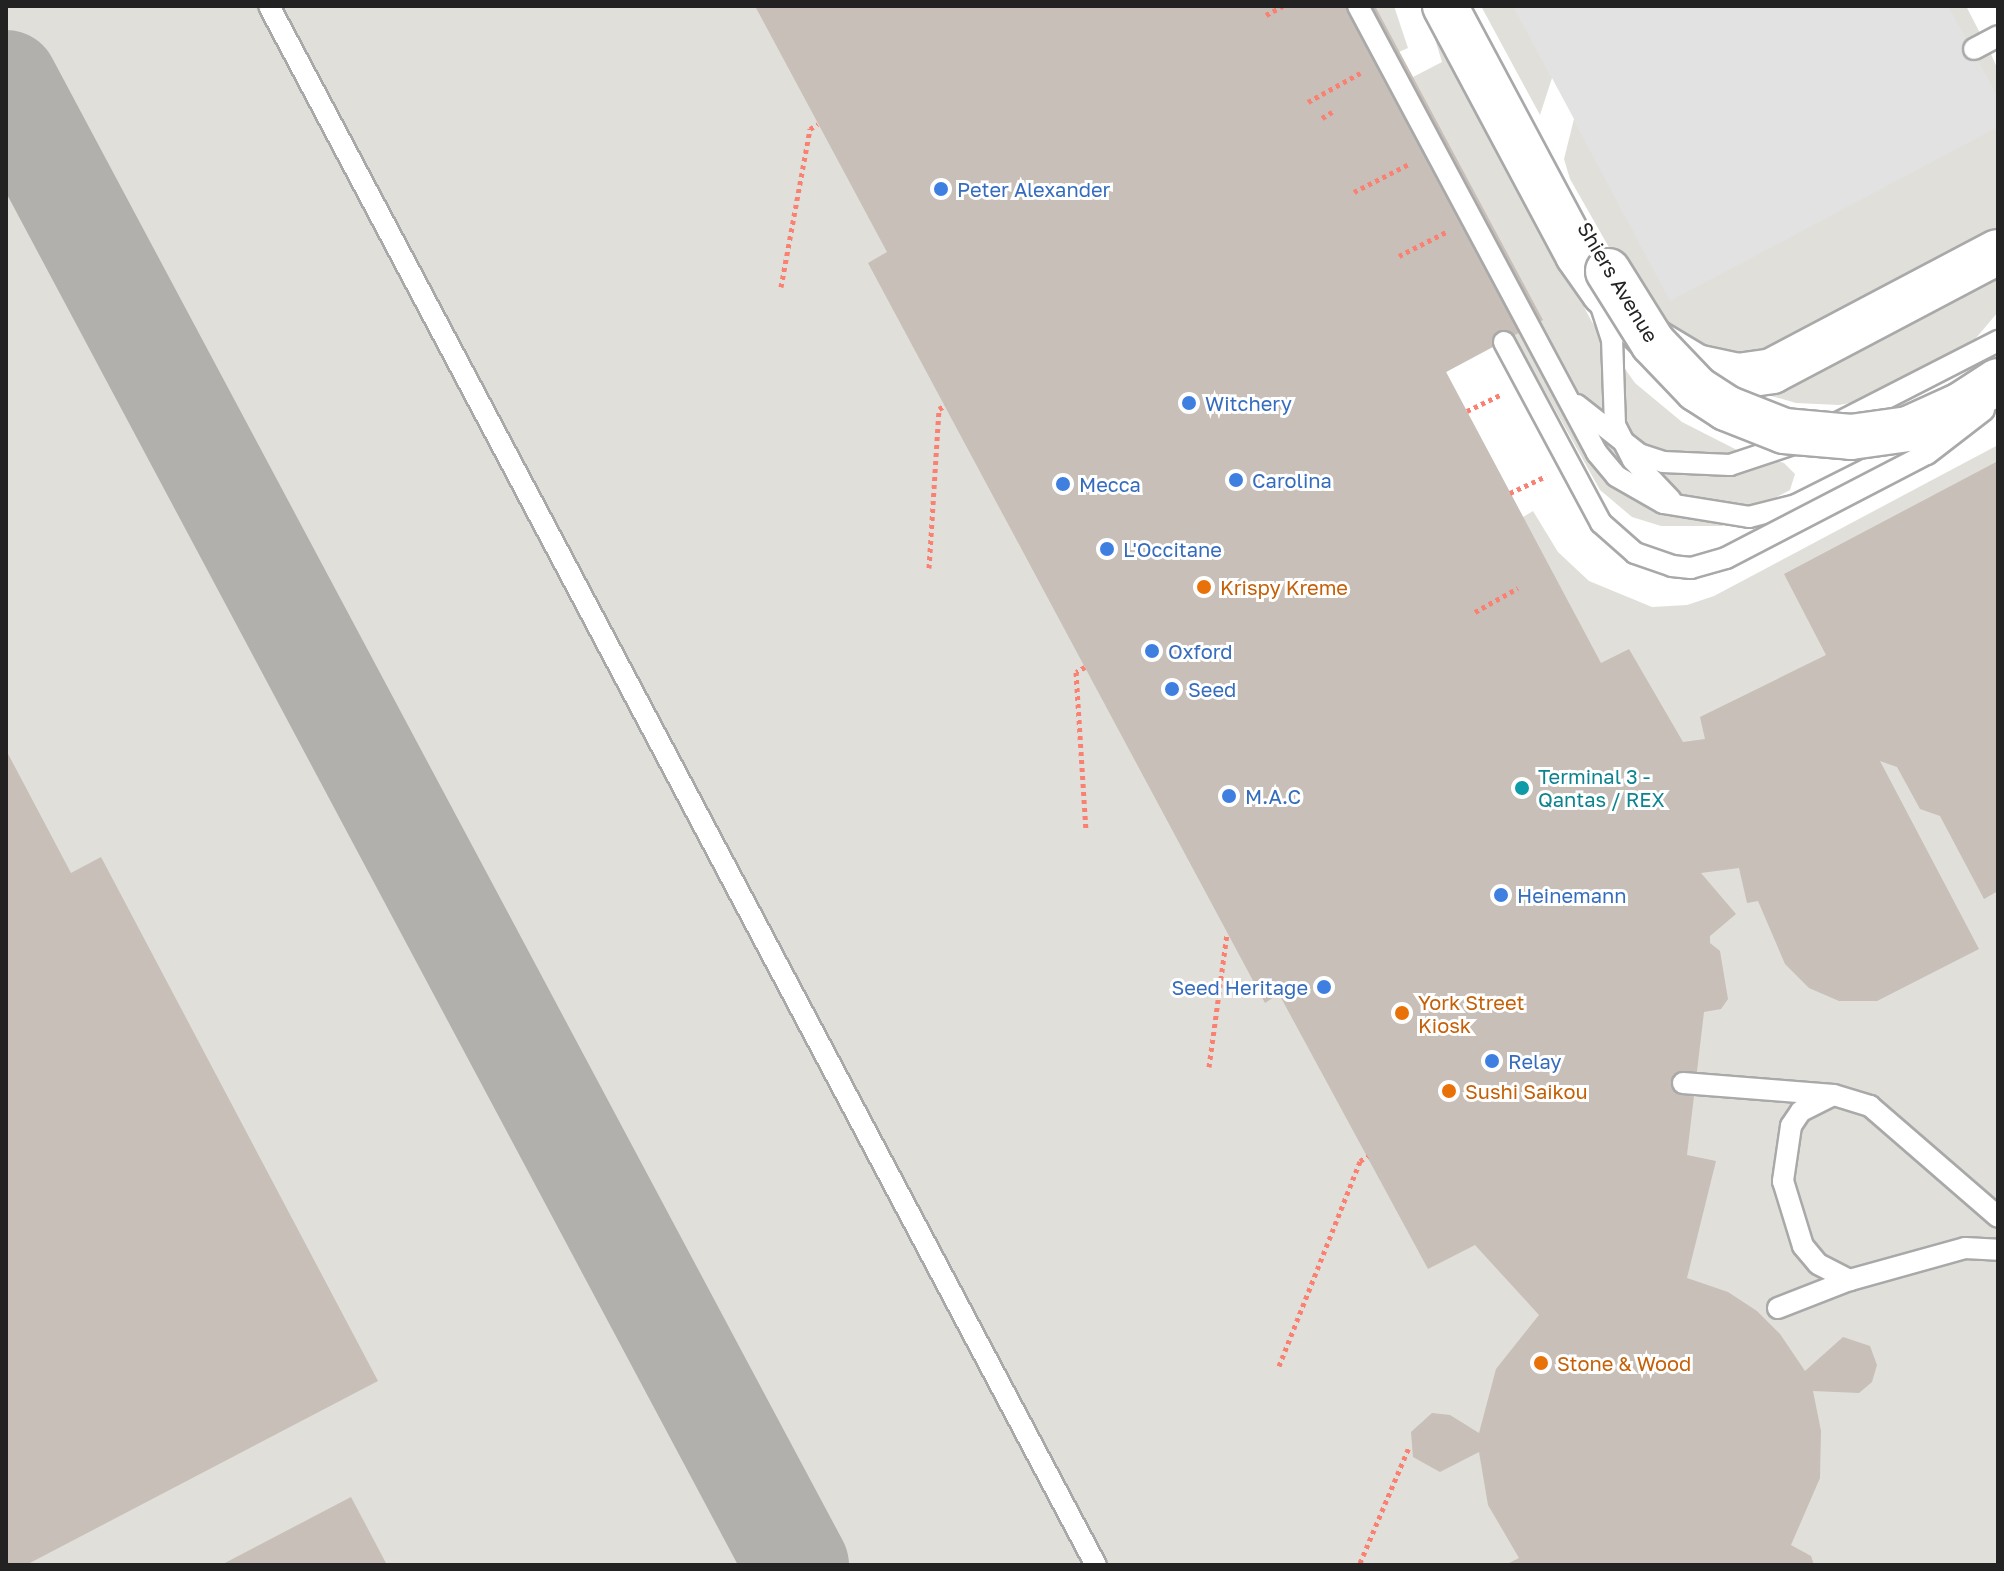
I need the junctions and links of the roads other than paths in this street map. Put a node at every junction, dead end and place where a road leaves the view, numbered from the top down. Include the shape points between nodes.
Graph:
1 (269, 6) edge
2 (1358, 6) edge
3 (1445, 6) edge
4 (1466, 6) edge
5 (1998, 36) edge
6 (1974, 49) dead end
7 (1998, 252) edge
8 (1578, 255) junction
9 (1998, 341) edge
10 (1504, 342) dead end
11 (1998, 381) edge
12 (1998, 396) edge
13 (1569, 399) junction
14 (1998, 403) edge
15 (1622, 441) junction
16 (1688, 511) junction
17 (1683, 1083) dead end
18 (1834, 1095) junction
19 (1998, 1217) edge
20 (1998, 1250) edge
21 (1850, 1280) junction
22 (1778, 1308) dead end
23 (1096, 1565) edge

1 - 23 lane
2 - 13 lane
3 - 8 street, Shiers Avenue
4 - 11 street, Shiers Avenue, bridge via 1636,319 1697,389 1726,408 1784,431 1851,437 1908,429
5 - 6 lane
7 - 8 street, Shiers Avenue via 1772,371 1738,376 1696,367 1653,341 1604,292
8 - 15 lane via 1612,339 1612,408
9 - 15 lane via 1788,448 1752,461 1663,462
10 - 12 lane, bridge via 1601,523 1635,553 1672,566 1707,565 1927,454
13 - 15 lane
13 - 16 lane via 1597,453 1616,476 1639,493
14 - 16 lane via 1774,513 1729,517
15 - 16 lane via 1649,481
17 - 18 lane
18 - 19 lane via 1870,1106 1891,1121 1957,1186
18 - 21 lane via 1801,1111 1791,1126 1783,1181 1803,1246 1818,1264
20 - 21 lane via 1965,1248
21 - 22 lane

